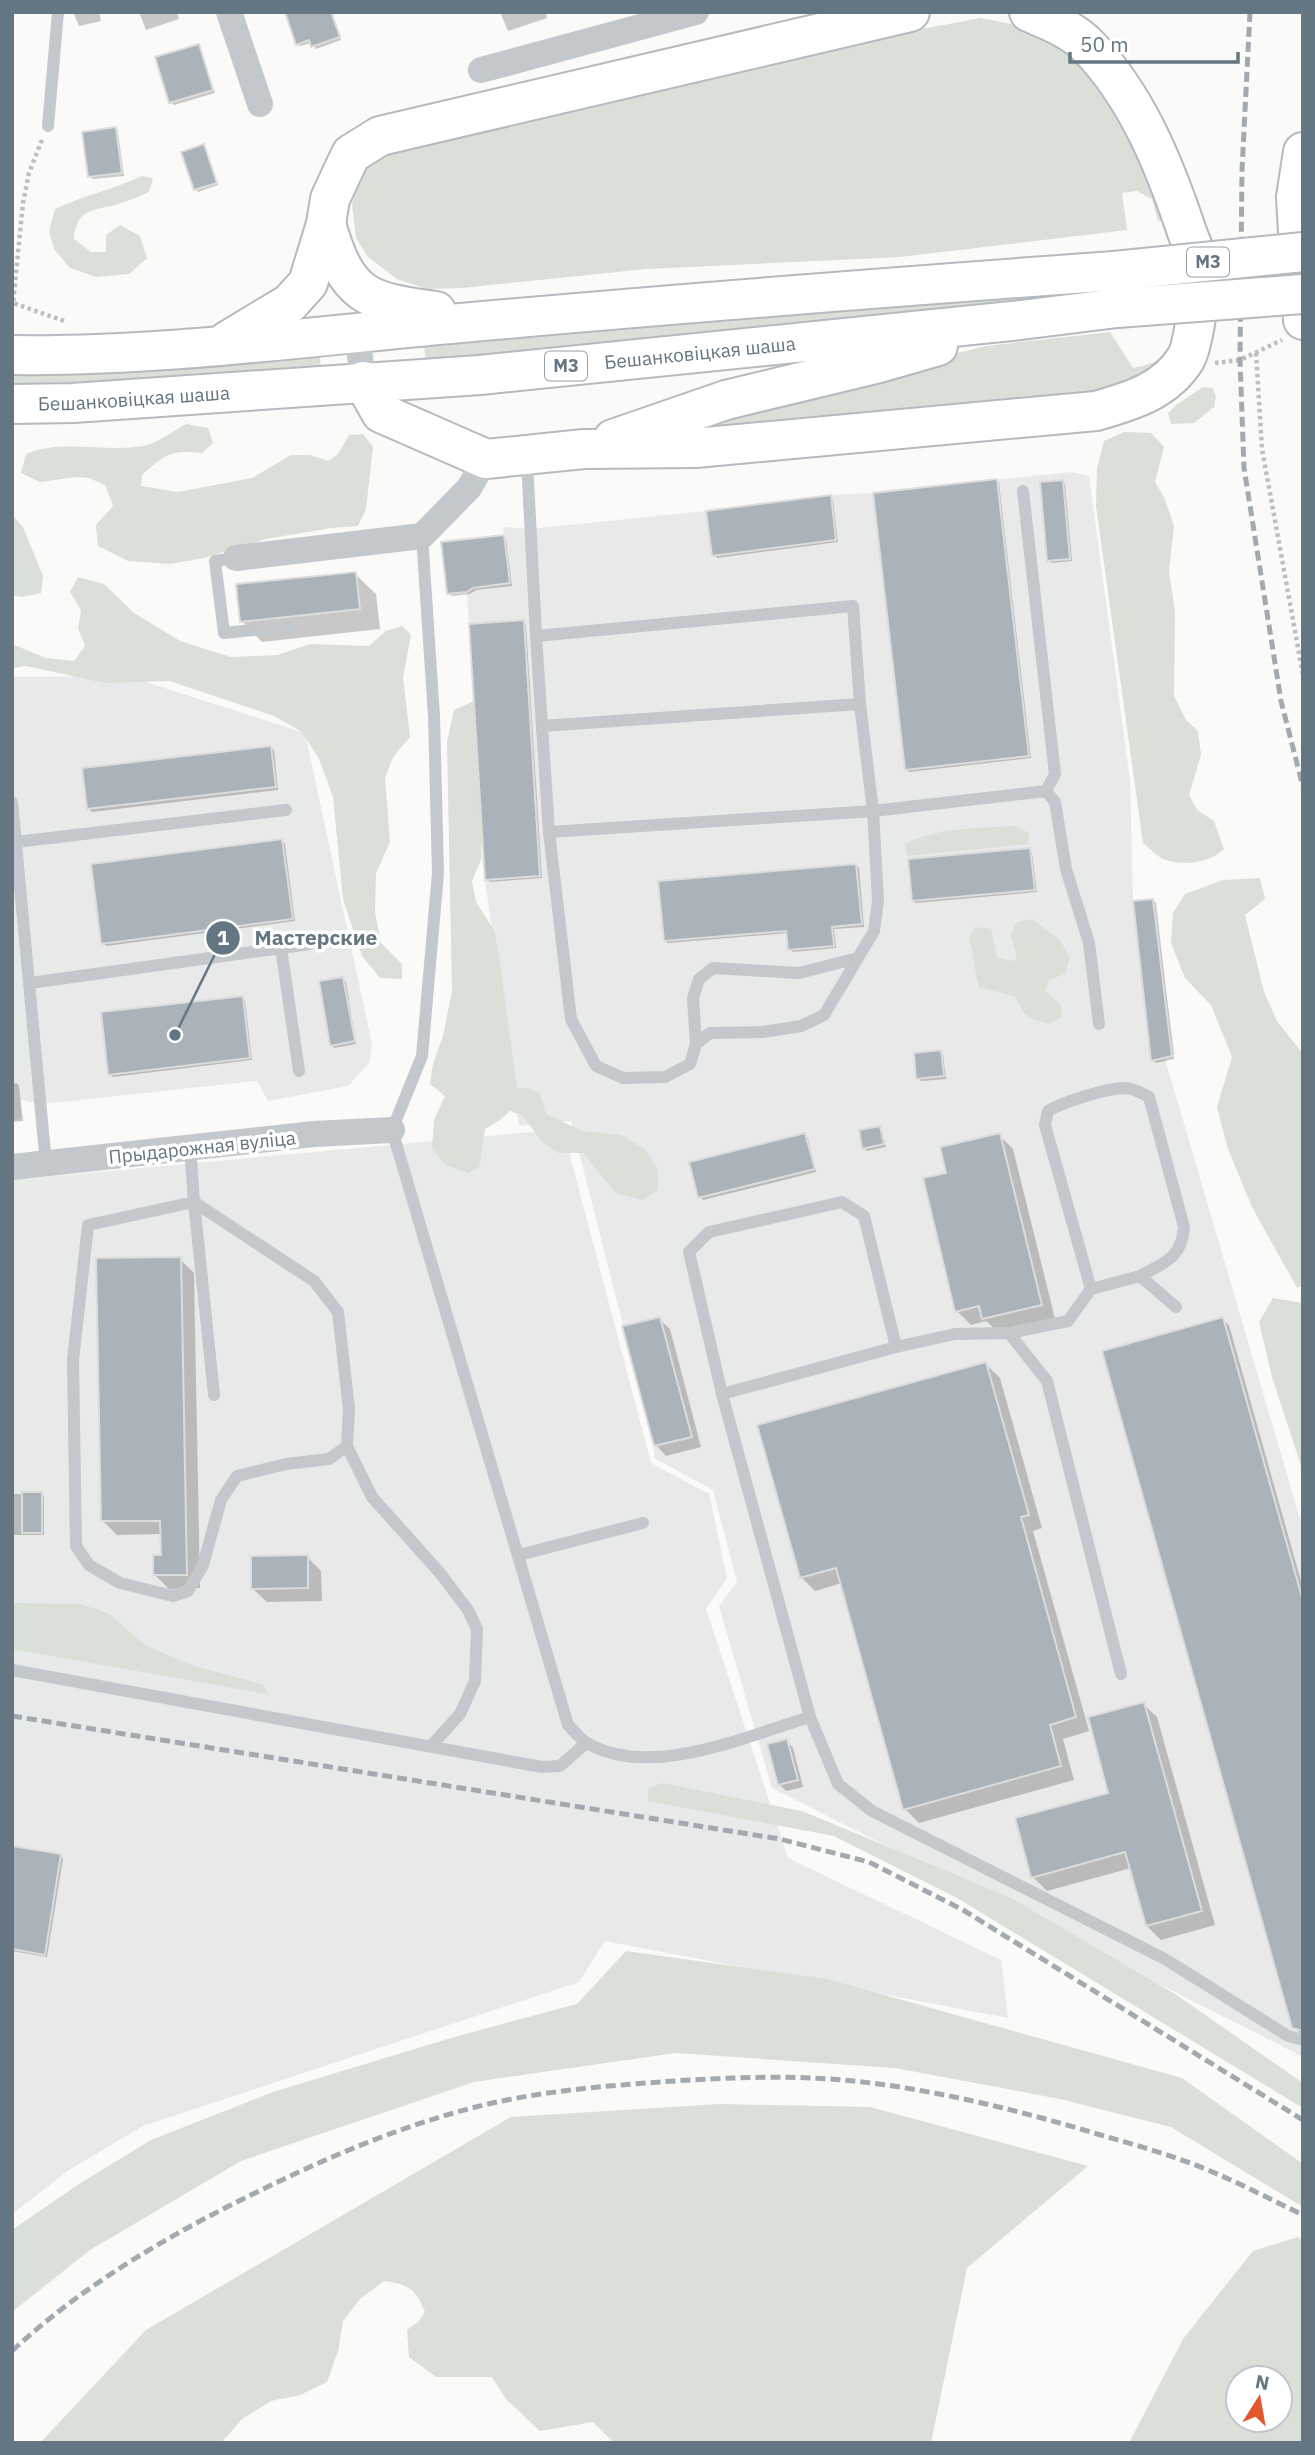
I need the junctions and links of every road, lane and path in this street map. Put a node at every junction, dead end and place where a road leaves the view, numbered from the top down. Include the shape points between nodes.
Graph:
1 (58, 12) edge
2 (229, 12) edge
3 (696, 12) edge
4 (910, 12) edge
5 (1029, 12) edge
6 (481, 69) dead end
7 (260, 104) dead end
8 (48, 126) joint
9 (1303, 152) edge
10 (326, 224) junction
11 (1303, 252) edge
12 (1303, 294) edge
13 (504, 319) junction
14 (1021, 320) junction
15 (66, 322) dead end
16 (1297, 328) edge
17 (357, 332) junction
18 (219, 346) junction
19 (1256, 353) junction
20 (12, 355) edge
21 (1180, 368) junction
22 (363, 381) junction
23 (12, 404) edge
24 (691, 430) junction
25 (527, 457) junction
26 (486, 459) junction
27 (1023, 491) dead end
28 (422, 536) junction
29 (236, 558) joint
30 (291, 626) dead end
31 (536, 636) junction
32 (1303, 675) edge
33 (860, 704) junction
34 (542, 726) junction
35 (1046, 791) junction
36 (12, 802) edge
37 (286, 810) dead end
38 (873, 811) junction
39 (549, 832) junction
40 (16, 842) junction
41 (310, 944) dead end
42 (281, 948) junction
43 (858, 958) junction
44 (30, 983) junction
45 (1099, 1024) dead end
46 (696, 1044) junction
47 (299, 1071) dead end
48 (392, 1130) junction
49 (190, 1147) junction
50 (46, 1165) junction
51 (12, 1167) edge
52 (194, 1202) junction
53 (1140, 1276) junction
54 (1091, 1289) junction
55 (1176, 1307) dead end
56 (1009, 1333) junction
57 (895, 1347) junction
58 (722, 1394) junction
59 (214, 1395) dead end
60 (347, 1446) junction
61 (643, 1523) dead end
62 (519, 1555) junction
63 (12, 1670) edge
64 (1121, 1674) dead end
65 (810, 1717) junction
66 (586, 1743) junction
67 (431, 1746) junction
68 (1303, 2040) edge

1 - 8 lane
2 - 7 street
3 - 6 street
4 - 10 main road via 380,136 351,154 330,199
5 - 21 main road via 1086,35 1132,103 1172,187 1200,270 1192,345
8 - 15 path via 29,173 23,203 13,303
9 - 16 main road via 1296,197
10 - 13 main road via 338,260 358,291 396,306
10 - 18 main road via 308,283 290,303
11 - 13 main road, М3, bridge
12 - 14 main road, Бешанковіцкая шаша / М3, bridge
13 - 17 main road, М3
14 - 22 main road, Бешанковіцкая шаша / М3 via 480,375
14 - 24 main road via 879,363 726,400
16 - 19 path
17 - 18 main road, М3
17 - 22 street
18 - 20 main road, М3
19 - 21 path via 1240,360
19 - 32 path via 1262,449
21 - 24 main road via 1135,401 1096,411
22 - 23 main road, Бешанковіцкая шаша / М3
22 - 26 main road via 381,413
24 - 25 main road
25 - 26 main road
25 - 31 lane
26 - 28 street via 470,488
27 - 35 lane via 1055,774
28 - 29 street
28 - 48 lane via 438,873 422,1056
29 - 30 lane via 215,561 224,633
31 - 33 lane via 853,606
31 - 34 lane
33 - 34 lane
33 - 38 lane
34 - 39 lane
35 - 38 lane
35 - 45 lane via 1055,802 1066,869 1089,943
36 - 40 lane
37 - 40 lane
38 - 39 lane
38 - 43 lane via 878,901 874,931
39 - 46 lane via 571,1019 596,1066 624,1078 665,1077 690,1064
40 - 44 lane
41 - 42 lane
42 - 44 lane
42 - 47 lane
43 - 46 lane via 824,1015 801,1026 763,1032 710,1033
43 - 46 lane via 799,972 713,968 699,979 693,998
44 - 50 lane
48 - 49 street, Прыдарожная вуліца
48 - 62 lane
49 - 50 street, Прыдарожная вуліца
49 - 52 lane
50 - 51 street, Прыдарожная вуліца
52 - 59 lane
52 - 60 lane via 314,1281 338,1312 349,1409
52 - 60 lane via 88,1225 73,1360 76,1546 89,1565 120,1583 173,1596 188,1591 203,1565 220,1500 237,1476 329,1459
53 - 54 lane
53 - 54 lane via 1172,1259 1183,1240 1184,1227 1149,1097 1122,1088 1060,1104 1048,1111 1045,1125
53 - 55 lane
54 - 56 lane via 1068,1321
56 - 57 lane via 955,1334
56 - 64 lane via 1047,1381
57 - 58 lane
57 - 58 lane via 864,1216 842,1202 709,1232 689,1252
58 - 65 lane
60 - 67 lane via 372,1497 440,1573 477,1629 475,1681 460,1714
61 - 62 lane
62 - 66 lane via 568,1725
63 - 67 lane
65 - 66 lane via 705,1751 662,1757 616,1755
65 - 68 lane via 838,1784 872,1811 1165,1959 1288,2036
66 - 67 lane via 561,1766 542,1767

